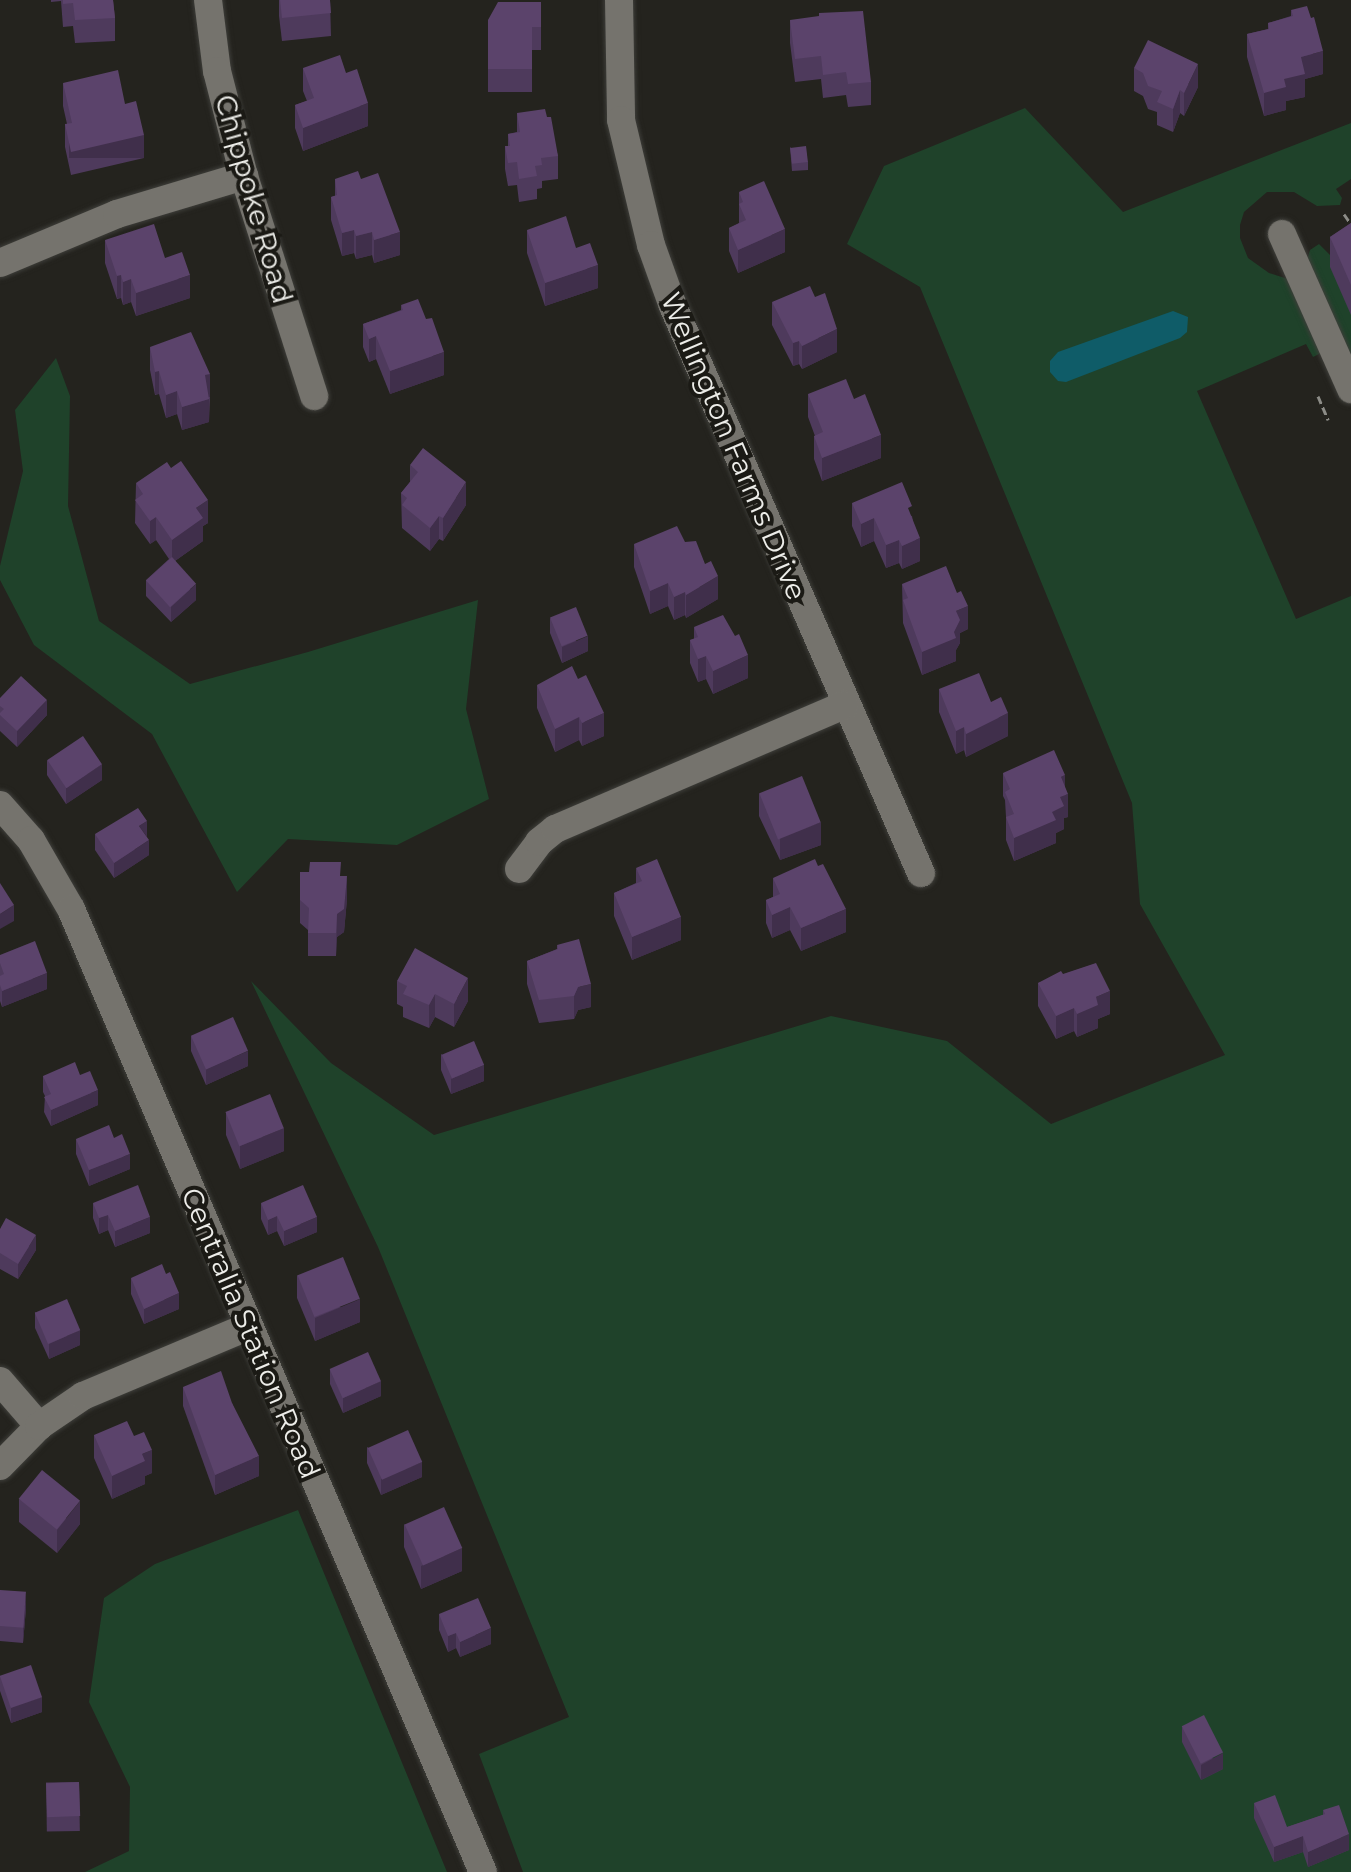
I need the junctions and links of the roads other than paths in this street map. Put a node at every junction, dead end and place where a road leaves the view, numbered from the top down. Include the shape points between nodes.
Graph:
1 (208, 0) edge
2 (619, 0) edge
3 (244, 176) junction
4 (1282, 234) dead end
5 (0, 263) edge
6 (1351, 389) edge
7 (314, 396) dead end
8 (845, 705) junction
9 (0, 805) edge
10 (519, 869) dead end
11 (921, 873) dead end
12 (247, 1327) junction
13 (0, 1381) edge
14 (39, 1426) junction
15 (0, 1466) edge
16 (483, 1872) edge

1 - 3 street, Chippoke Road via 217,71
2 - 8 street, Wellington Farms Drive via 621,120 651,245
3 - 5 street via 117,214
3 - 7 street, Chippoke Road
4 - 6 street
8 - 10 street via 555,829
8 - 11 street, Wellington Farms Drive
9 - 12 street, Centralia Station Road via 31,840 71,909
12 - 14 street via 83,1396
12 - 16 street, Centralia Station Road
13 - 14 street
14 - 15 street

